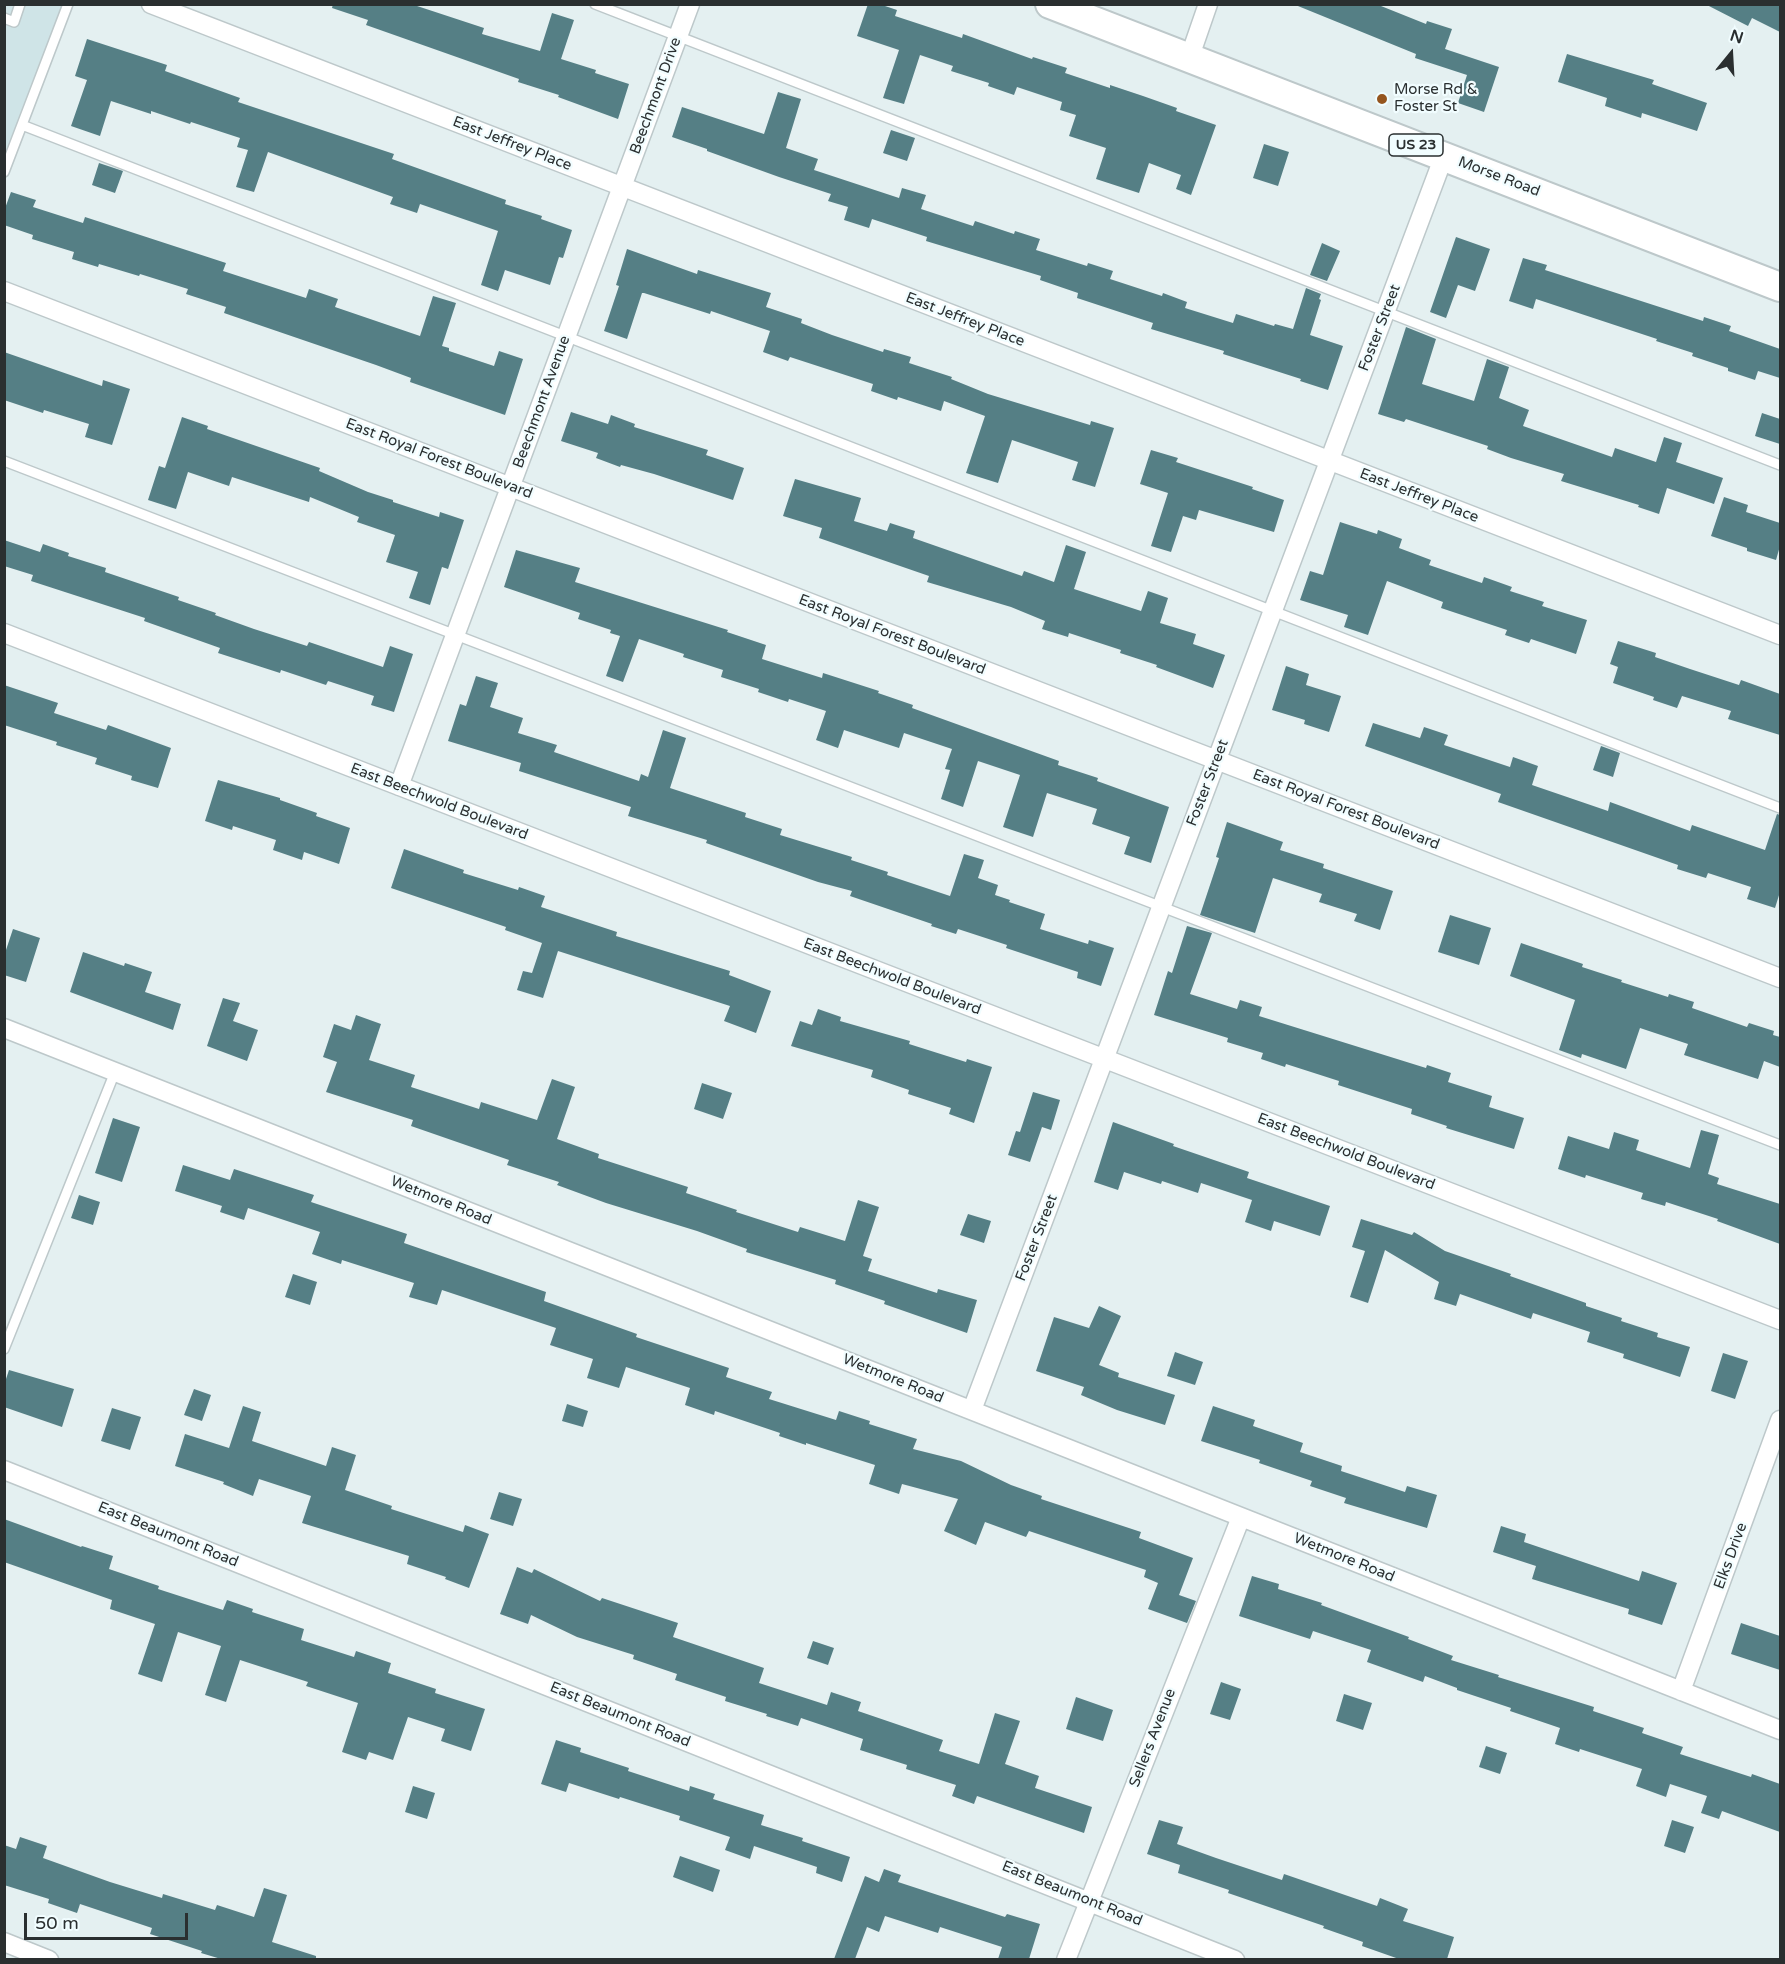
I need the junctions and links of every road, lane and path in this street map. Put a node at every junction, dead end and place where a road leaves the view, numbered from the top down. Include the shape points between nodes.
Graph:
1 (20, 4) edge
2 (69, 4) edge
3 (151, 4) edge
4 (595, 4) edge
5 (690, 4) edge
6 (1050, 4) edge
7 (1208, 4) edge
8 (4, 18) edge
9 (678, 37) junction
10 (1189, 59) junction
11 (22, 125) junction
12 (1444, 156) junction
13 (4, 172) edge
14 (622, 187) junction
15 (1780, 287) edge
16 (4, 291) edge
17 (1386, 313) junction
18 (566, 336) junction
19 (4, 461) edge
20 (1330, 462) junction
21 (1780, 465) edge
22 (510, 487) junction
23 (1273, 611) junction
24 (4, 633) edge
25 (455, 634) junction
26 (1780, 635) edge
27 (1217, 760) junction
28 (399, 786) junction
29 (1780, 808) edge
30 (1162, 907) junction
31 (1780, 978) edge
32 (4, 1028) edge
33 (1104, 1059) junction
34 (115, 1072) junction
35 (1780, 1145) edge
36 (1780, 1320) edge
37 (4, 1349) edge
38 (972, 1410) junction
39 (1780, 1420) edge
40 (4, 1470) edge
41 (1241, 1517) junction
42 (1681, 1691) junction
43 (1780, 1730) edge
44 (1089, 1901) junction
45 (4, 1942) edge
46 (49, 1959) edge
47 (1066, 1959) edge
48 (1236, 1959) edge

1 - 8 lane via 14,22
2 - 11 lane
3 - 14 street, East Jeffrey Place
4 - 9 lane
5 - 9 street, Beechmont Drive
6 - 10 main road, Morse Road / US 23
7 - 10 street
9 - 14 street, Beechmont Drive
9 - 17 lane
10 - 12 main road, Morse Road / US 23
11 - 13 lane
11 - 18 lane
12 - 15 main road, Morse Road / US 23
12 - 17 street, Foster Street
14 - 18 street, Beechmont Avenue
14 - 20 street, East Jeffrey Place
16 - 22 street, East Royal Forest Boulevard
17 - 20 street, Foster Street
17 - 21 lane
18 - 22 street, Beechmont Avenue
18 - 23 lane
19 - 25 lane
20 - 23 street, Foster Street
20 - 26 street, East Jeffrey Place
22 - 25 street, Beechmont Avenue
22 - 27 street, East Royal Forest Boulevard
23 - 27 street, Foster Street
23 - 29 lane
24 - 28 street, East Beechwold Boulevard
25 - 28 street, Beechmont Avenue
25 - 30 lane
27 - 30 street, Foster Street
27 - 31 street, East Royal Forest Boulevard
28 - 33 street, East Beechwold Boulevard
30 - 33 street, Foster Street
30 - 35 lane
32 - 34 street, Wetmore Road
33 - 36 street, East Beechwold Boulevard
33 - 38 street, Foster Street
34 - 37 lane
34 - 38 street, Wetmore Road
38 - 41 street, Wetmore Road
39 - 42 street, Elks Drive
40 - 44 street, East Beaumont Road
41 - 42 street, Wetmore Road
41 - 44 street, Sellers Avenue
42 - 43 street, Wetmore Road
44 - 47 street, Sellers Avenue
44 - 48 street, East Beaumont Road
45 - 46 street

